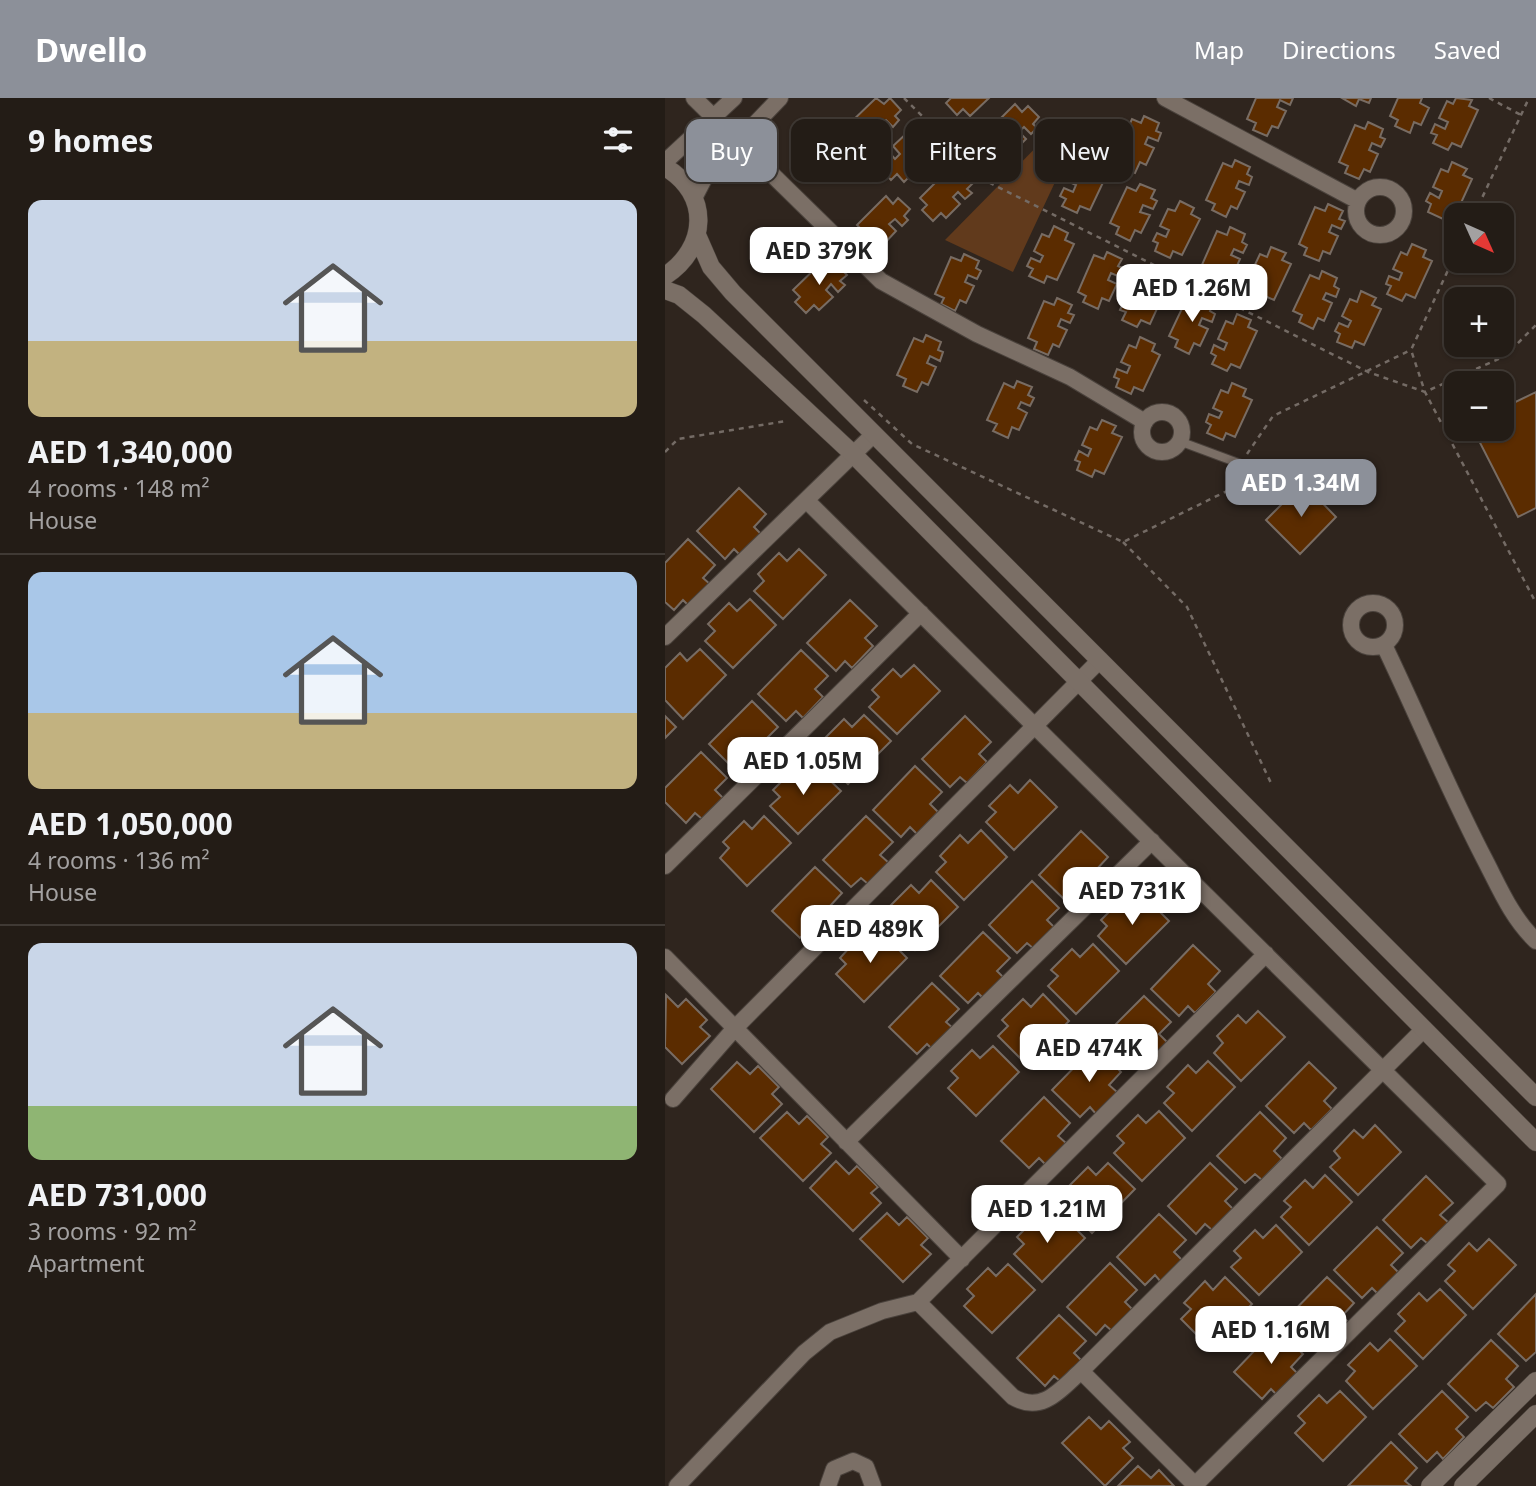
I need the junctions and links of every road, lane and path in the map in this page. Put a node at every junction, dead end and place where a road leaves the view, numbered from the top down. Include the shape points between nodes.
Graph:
1 (694, 98) edge
2 (734, 98) edge
3 (780, 98) edge
4 (904, 98) edge
5 (1165, 98) edge
6 (1489, 98) edge
7 (1529, 98) edge
8 (1521, 114) junction
9 (714, 118) junction
10 (759, 119) edge
11 (665, 162) edge
12 (665, 167) edge
13 (777, 180) edge
14 (702, 182) edge
15 (694, 198) junction
16 (1358, 201) dead end
17 (1479, 203) edge
18 (697, 235) junction
19 (1447, 273) edge
20 (665, 276) edge
21 (665, 290) edge
22 (1536, 326) edge
23 (1411, 350) junction
24 (1368, 372) junction
25 (1425, 391) junction
26 (864, 399) dead end
27 (786, 421) dead end
28 (1145, 422) junction
29 (874, 434) junction
30 (1179, 441) junction
31 (665, 452) edge
32 (853, 454) junction
33 (1241, 464) junction
34 (806, 500) junction
35 (1123, 542) junction
36 (1536, 603) edge
37 (921, 613) junction
38 (665, 637) edge
39 (1384, 645) dead end
40 (1100, 660) junction
41 (1079, 682) junction
42 (1035, 726) junction
43 (1271, 783) dead end
44 (1152, 841) junction
45 (665, 866) edge
46 (1536, 941) edge
47 (1266, 954) junction
48 (665, 957) edge
49 (735, 1028) junction
50 (1424, 1029) junction
51 (1383, 1070) junction
52 (1536, 1097) edge
53 (673, 1099) dead end
54 (846, 1142) junction
55 (1536, 1142) edge
56 (961, 1259) junction
57 (918, 1303) junction
58 (1081, 1371) junction
59 (1536, 1381) edge
60 (1536, 1414) edge
61 (1196, 1485) edge
62 (677, 1486) edge
63 (828, 1486) edge
64 (873, 1486) edge
65 (1430, 1486) edge
66 (1463, 1486) edge

1 - 9 street
2 - 9 street
3 - 10 street
4 - 24 path via 990,183
5 - 16 street
6 - 8 path
7 - 8 path
8 - 17 path
9 - 11 street
12 - 15 street via 686,184
13 - 28 street via 881,281 977,334 1070,377
14 - 15 street
15 - 18 street via 699,216
18 - 20 street via 690,253
18 - 29 street via 711,267 733,293
19 - 23 path
21 - 32 street via 704,315
22 - 25 path via 1505,356
23 - 24 path
23 - 25 path
24 - 25 path
24 - 33 path via 1272,416
25 - 36 path
26 - 35 path via 912,444
27 - 31 path via 678,439
28 - 30 street via 1153,414 1170,414 1181,429
28 - 30 street via 1143,439 1150,448 1163,452
29 - 32 street
29 - 40 street
30 - 33 lane
32 - 34 street
32 - 41 street
33 - 35 path via 1227,491
34 - 37 street
34 - 38 street
35 - 43 path via 1187,607
37 - 42 street
37 - 45 street
39 - 46 street via 1505,900 1519,925
40 - 41 street
40 - 52 street
41 - 42 street
41 - 50 street
42 - 44 street
42 - 49 street
44 - 47 street
44 - 54 street
47 - 51 street
47 - 56 street
48 - 49 street
49 - 53 street
49 - 54 street
50 - 51 street
50 - 55 street
51 - 58 street
51 - 61 street via 1498,1184
54 - 56 street
56 - 57 street
57 - 58 street via 1023,1403 1044,1402
57 - 62 street via 882,1311 830,1332 804,1353
58 - 61 street
59 - 65 street
60 - 66 street
63 - 64 street via 834,1469 853,1461 866,1467

